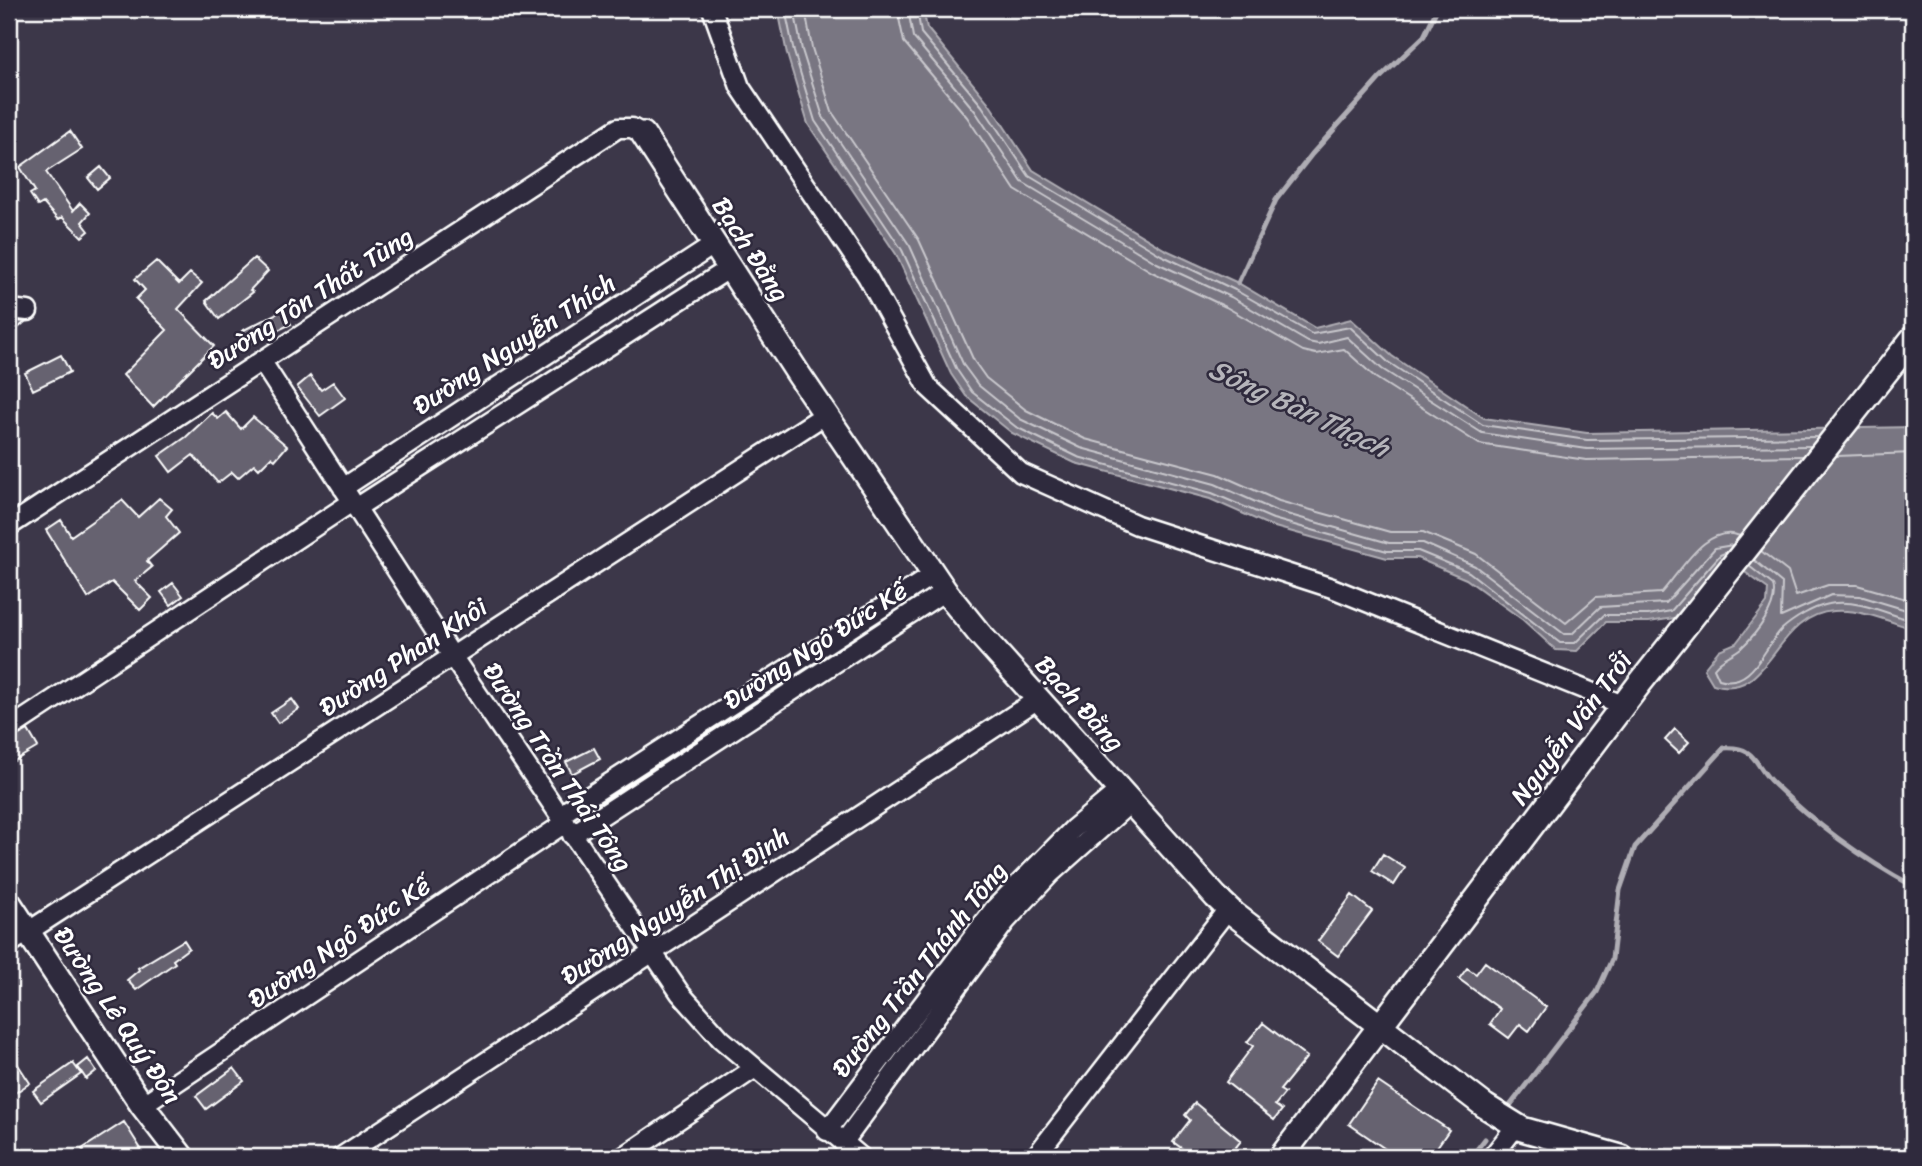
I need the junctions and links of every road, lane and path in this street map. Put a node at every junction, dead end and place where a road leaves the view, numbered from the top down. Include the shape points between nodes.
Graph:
1 (712, 9) edge
2 (643, 134) joint
3 (715, 244) junction
4 (730, 268) junction
5 (9, 309) edge
6 (28, 311) dead end
7 (1913, 338) edge
8 (262, 362) junction
9 (826, 414) junction
10 (350, 499) junction
11 (9, 526) edge
12 (940, 583) junction
13 (452, 656) junction
14 (1038, 699) junction
15 (1623, 705) junction
16 (9, 729) edge
17 (1127, 795) junction
18 (565, 824) junction
19 (9, 903) edge
20 (1228, 909) junction
21 (18, 938) edge
22 (652, 951) junction
23 (1381, 1026) junction
24 (755, 1068) junction
25 (142, 1105) junction
26 (1517, 1125) junction
27 (827, 1131) junction
28 (843, 1143) junction
29 (182, 1157) edge
30 (341, 1157) edge
31 (624, 1157) edge
32 (861, 1157) edge
33 (1035, 1157) edge
34 (1281, 1157) edge
35 (1492, 1157) edge
36 (1621, 1157) edge

1 - 15 street via 740,88 867,275 928,387 1021,473 1138,525 1332,588
2 - 3 street, Bạch Đằng
2 - 8 street, Đường Tôn Thất Tùng via 618,128
3 - 4 street, Bạch Đằng
3 - 10 street, Đường Nguyễn Thích
4 - 9 street, Bạch Đằng
4 - 10 street, Đường Nguyễn Thích
5 - 6 street
7 - 15 street, Nguyễn Văn Trỗi
8 - 10 street, Đường Trần Thái Tông
8 - 11 street, Đường Tôn Thất Tùng
9 - 12 street, Bạch Đằng
9 - 13 street, Đường Phan Khôi
10 - 13 street, Đường Trần Thái Tông
10 - 16 street, Đường Nguyễn Thích
12 - 14 street, Bạch Đằng
12 - 18 street, Đường Ngô Đức Kế
13 - 18 street, Đường Trần Thái Tông
13 - 21 street, Đường Phan Khôi
14 - 17 street, Bạch Đằng
14 - 22 street, Đường Nguyễn Thị Định
15 - 23 street, Nguyễn Văn Trỗi
17 - 20 street, Bạch Đằng
17 - 27 street, Đường Trần Thánh Tông via 1073,829 995,908
17 - 28 street, Đường Trần Thánh Tông via 1006,921
18 - 22 street, Đường Trần Thái Tông
18 - 25 street, Đường Ngô Đức Kế
19 - 21 street, Đường Lê Quý Đôn
20 - 23 street, Bạch Đằng
20 - 33 street
21 - 25 street, Đường Lê Quý Đôn
22 - 24 street, Đường Trần Thái Tông via 697,1015
22 - 30 street, Đường Nguyễn Thị Định
23 - 26 street, Bạch Đằng
23 - 34 street, Nguyễn Văn Trỗi
24 - 27 street, Đường Trần Thái Tông
24 - 31 street
25 - 29 street, Đường Lê Quý Đôn
26 - 35 street
26 - 36 street, Bạch Đằng
27 - 28 street, Đường Trần Thái Tông
28 - 32 street, Đường Trần Thái Tông

